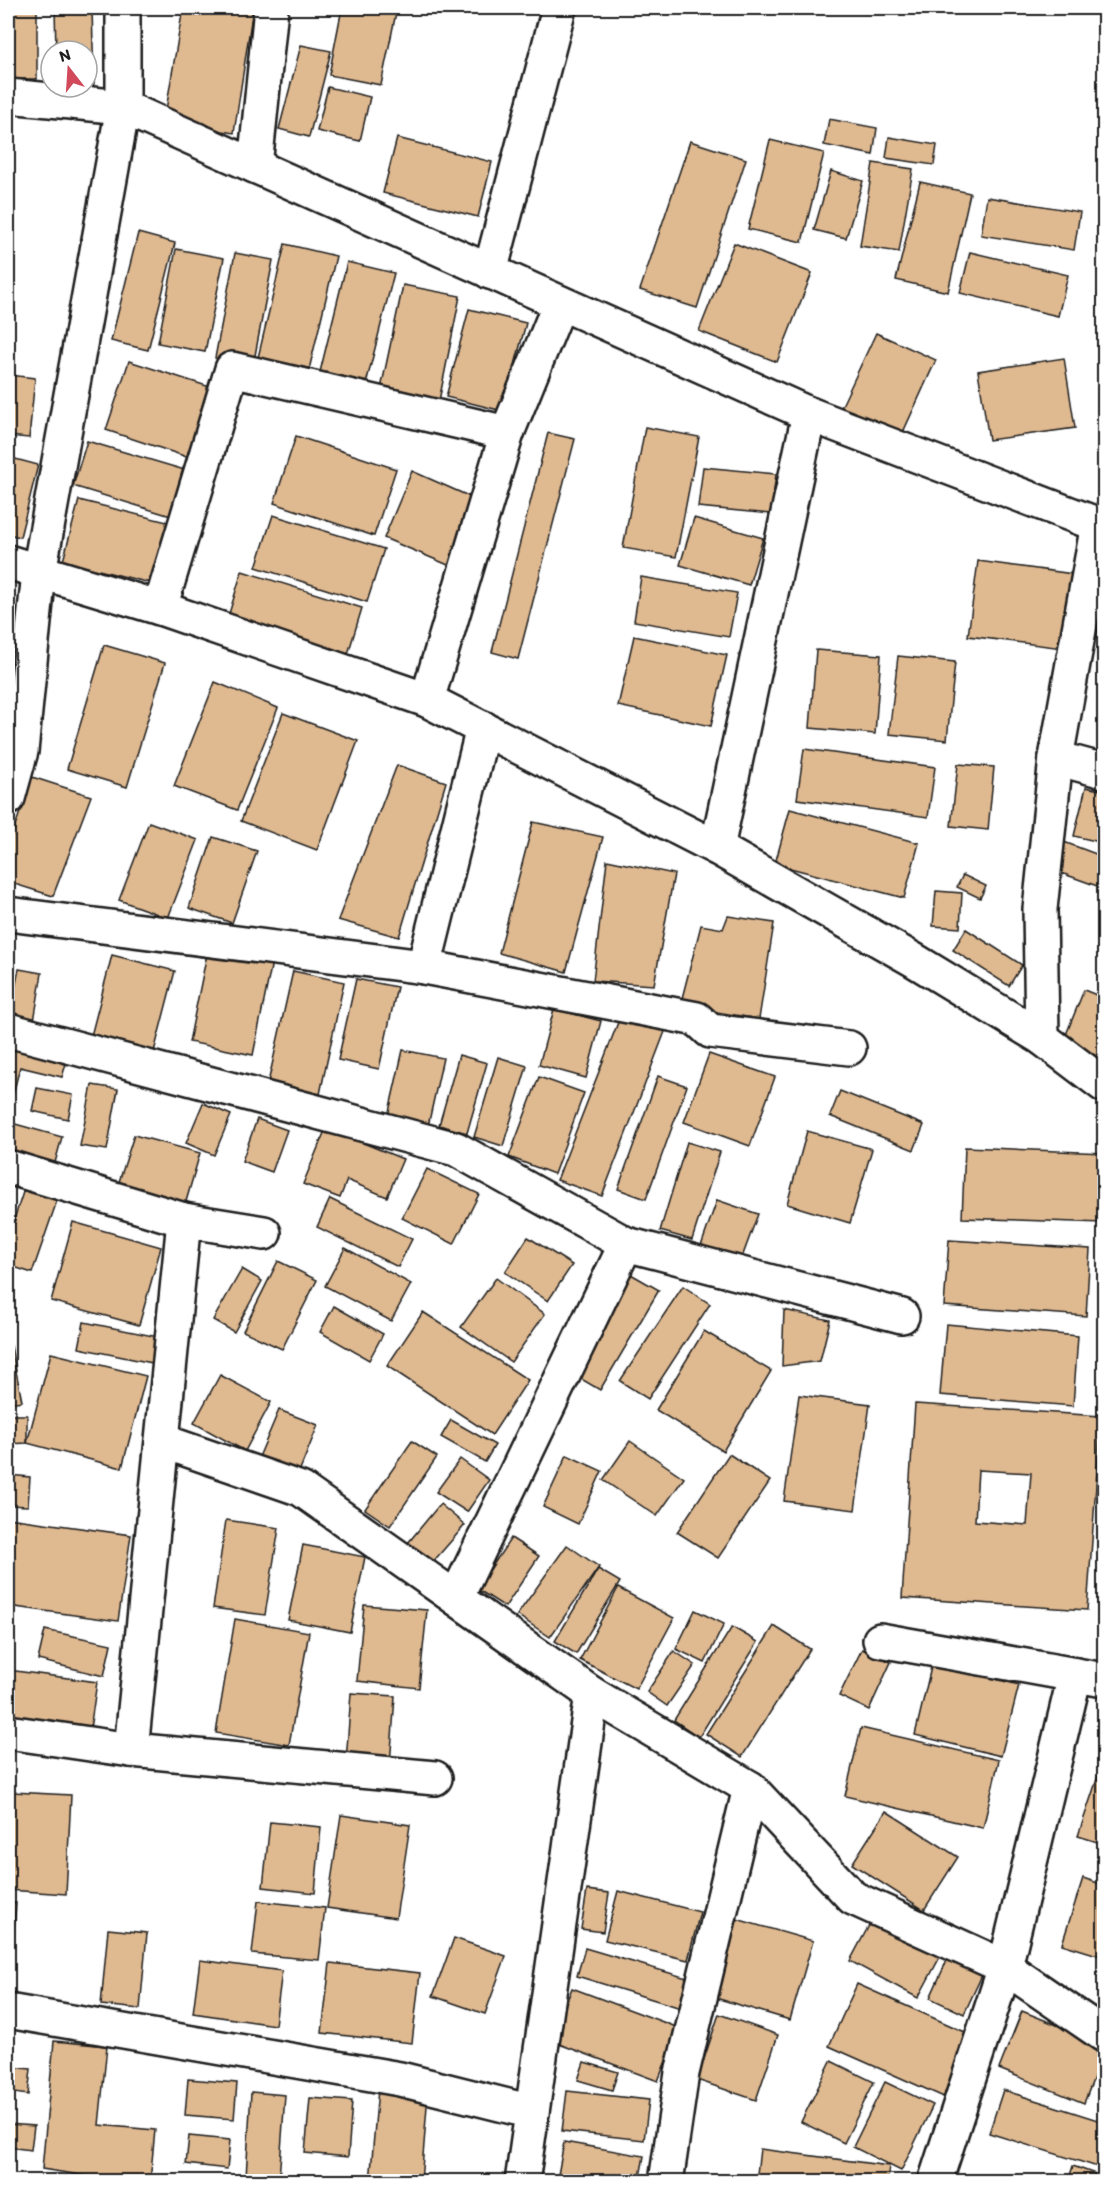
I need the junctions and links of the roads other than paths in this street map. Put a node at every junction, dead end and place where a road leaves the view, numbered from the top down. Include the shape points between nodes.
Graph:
1 (123, 8) edge
2 (271, 8) edge
3 (559, 8) edge
4 (8, 96) edge
5 (123, 107) junction
6 (255, 166) junction
7 (490, 272) junction
8 (560, 303) junction
9 (809, 414) junction
10 (507, 433) junction
11 (1101, 525) edge
12 (8, 562) edge
13 (39, 572) junction
14 (160, 608) junction
15 (427, 700) junction
16 (483, 728) junction
17 (14, 750) edge
18 (1056, 759) junction
19 (1104, 771) edge
20 (8, 798) edge
21 (717, 848) junction
22 (8, 914) edge
23 (424, 967) junction
24 (8, 1030) edge
25 (1042, 1038) junction
26 (849, 1048) dead end
27 (1104, 1085) edge
28 (8, 1167) edge
29 (184, 1220) junction
30 (264, 1233) dead end
31 (626, 1244) junction
32 (902, 1316) dead end
33 (162, 1442) junction
34 (457, 1596) junction
35 (880, 1640) dead end
36 (1090, 1678) edge
37 (592, 1694) junction
38 (8, 1732) edge
39 (131, 1750) junction
40 (435, 1778) dead end
41 (750, 1788) junction
42 (1005, 1967) junction
43 (8, 2011) edge
44 (1104, 2035) edge
45 (532, 2112) junction
46 (522, 2181) edge
47 (666, 2181) edge
48 (935, 2181) edge

1 - 5 street
2 - 6 street
3 - 7 street
4 - 5 street
5 - 6 street
5 - 13 street
6 - 7 street
7 - 8 street
8 - 9 street
8 - 10 street
9 - 11 street
9 - 21 street
10 - 14 street via 232,369
10 - 15 street
11 - 18 street
12 - 13 street
13 - 14 street
13 - 17 street
14 - 15 street
15 - 16 street
16 - 21 street
16 - 23 street
17 - 20 street
18 - 19 street
18 - 25 street via 1040,909
21 - 25 street
22 - 23 street
23 - 26 street via 697,1019 710,1031
24 - 31 street via 456,1149
25 - 27 street
28 - 29 street
29 - 30 street
29 - 33 street
31 - 32 street
31 - 34 street
33 - 34 street via 301,1489
33 - 39 street
34 - 37 street
35 - 36 street
36 - 42 street
37 - 41 street
37 - 45 street
38 - 39 street
39 - 40 street
41 - 42 street via 853,1898
41 - 47 street via 682,2073
42 - 44 street
42 - 48 street
43 - 45 street via 400,2079
45 - 46 street

